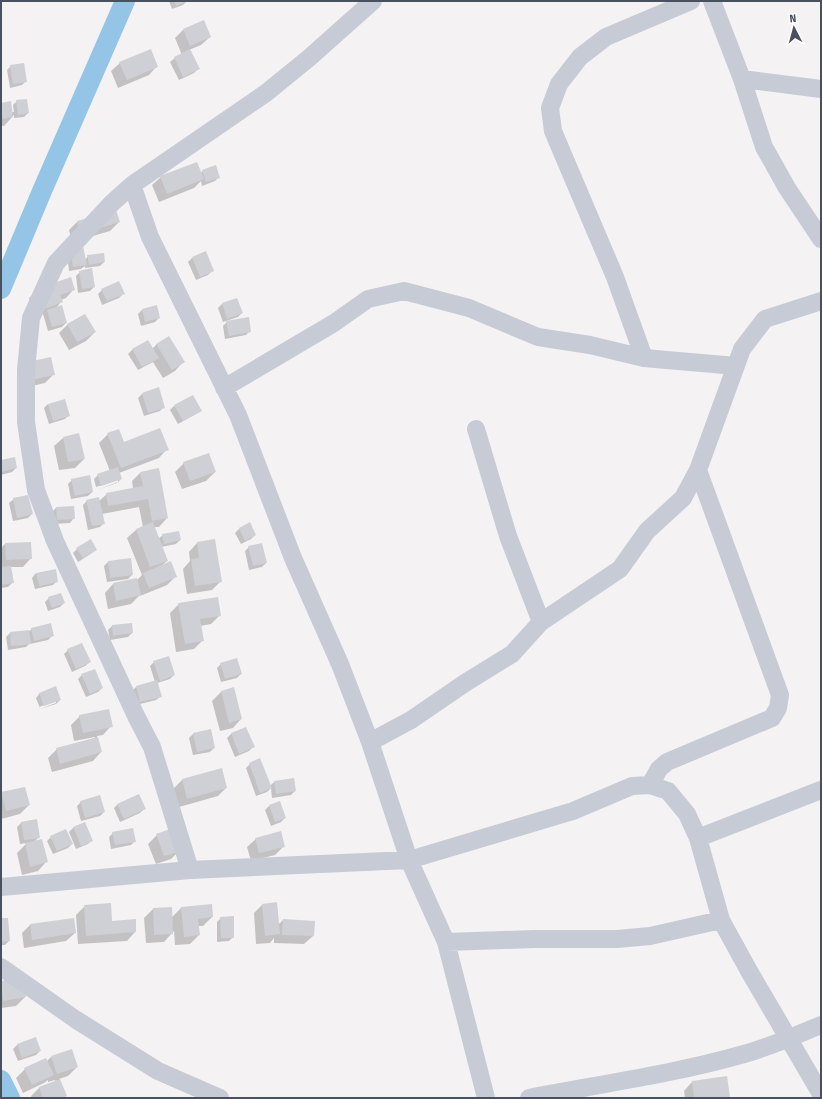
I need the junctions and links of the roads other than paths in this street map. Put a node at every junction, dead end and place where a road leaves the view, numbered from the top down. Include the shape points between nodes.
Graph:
1 (373, 1) edge
2 (691, 1) edge
3 (712, 1) edge
4 (742, 79) junction
5 (821, 89) edge
6 (132, 185) junction
7 (821, 239) edge
8 (821, 301) edge
9 (644, 358) junction
10 (736, 366) junction
11 (224, 388) junction
12 (476, 429) dead end
13 (698, 470) junction
14 (541, 622) junction
15 (370, 742) junction
16 (650, 785) junction
17 (821, 790) edge
18 (698, 838) junction
19 (409, 860) junction
20 (190, 870) junction
21 (1, 887) edge
22 (721, 920) junction
23 (446, 942) junction
24 (1, 967) edge
25 (821, 1025) edge
26 (788, 1039) junction
27 (821, 1094) edge
28 (220, 1098) edge
29 (486, 1098) edge
30 (529, 1098) edge

1 - 6 street via 266,93
2 - 9 street via 606,37 580,57 559,84 550,108 553,131 615,277
3 - 4 street
4 - 5 street
4 - 7 street via 764,147 787,188
6 - 11 street via 150,237
6 - 20 street via 56,263 31,318 26,370 26,422 36,490 55,541 152,747
8 - 10 street via 765,319 742,349
9 - 10 street
9 - 11 street via 590,345 538,337 469,308 404,291 368,299 334,323
10 - 13 street
11 - 15 street via 238,415 293,558 340,664
12 - 14 street via 508,536
13 - 14 street via 683,498 647,531 620,569
13 - 16 street via 780,695 778,708 772,718 668,762 659,769
14 - 15 street via 512,654 411,720
15 - 19 street
16 - 18 street via 668,791 687,814
16 - 19 street via 632,786 573,811
17 - 18 street
18 - 22 street
19 - 20 street
19 - 23 street
20 - 21 street
22 - 23 street via 650,936 617,939
22 - 26 street
23 - 29 street
24 - 28 street via 75,1019 158,1071
25 - 26 street
26 - 27 street
26 - 30 street via 745,1054 710,1062

